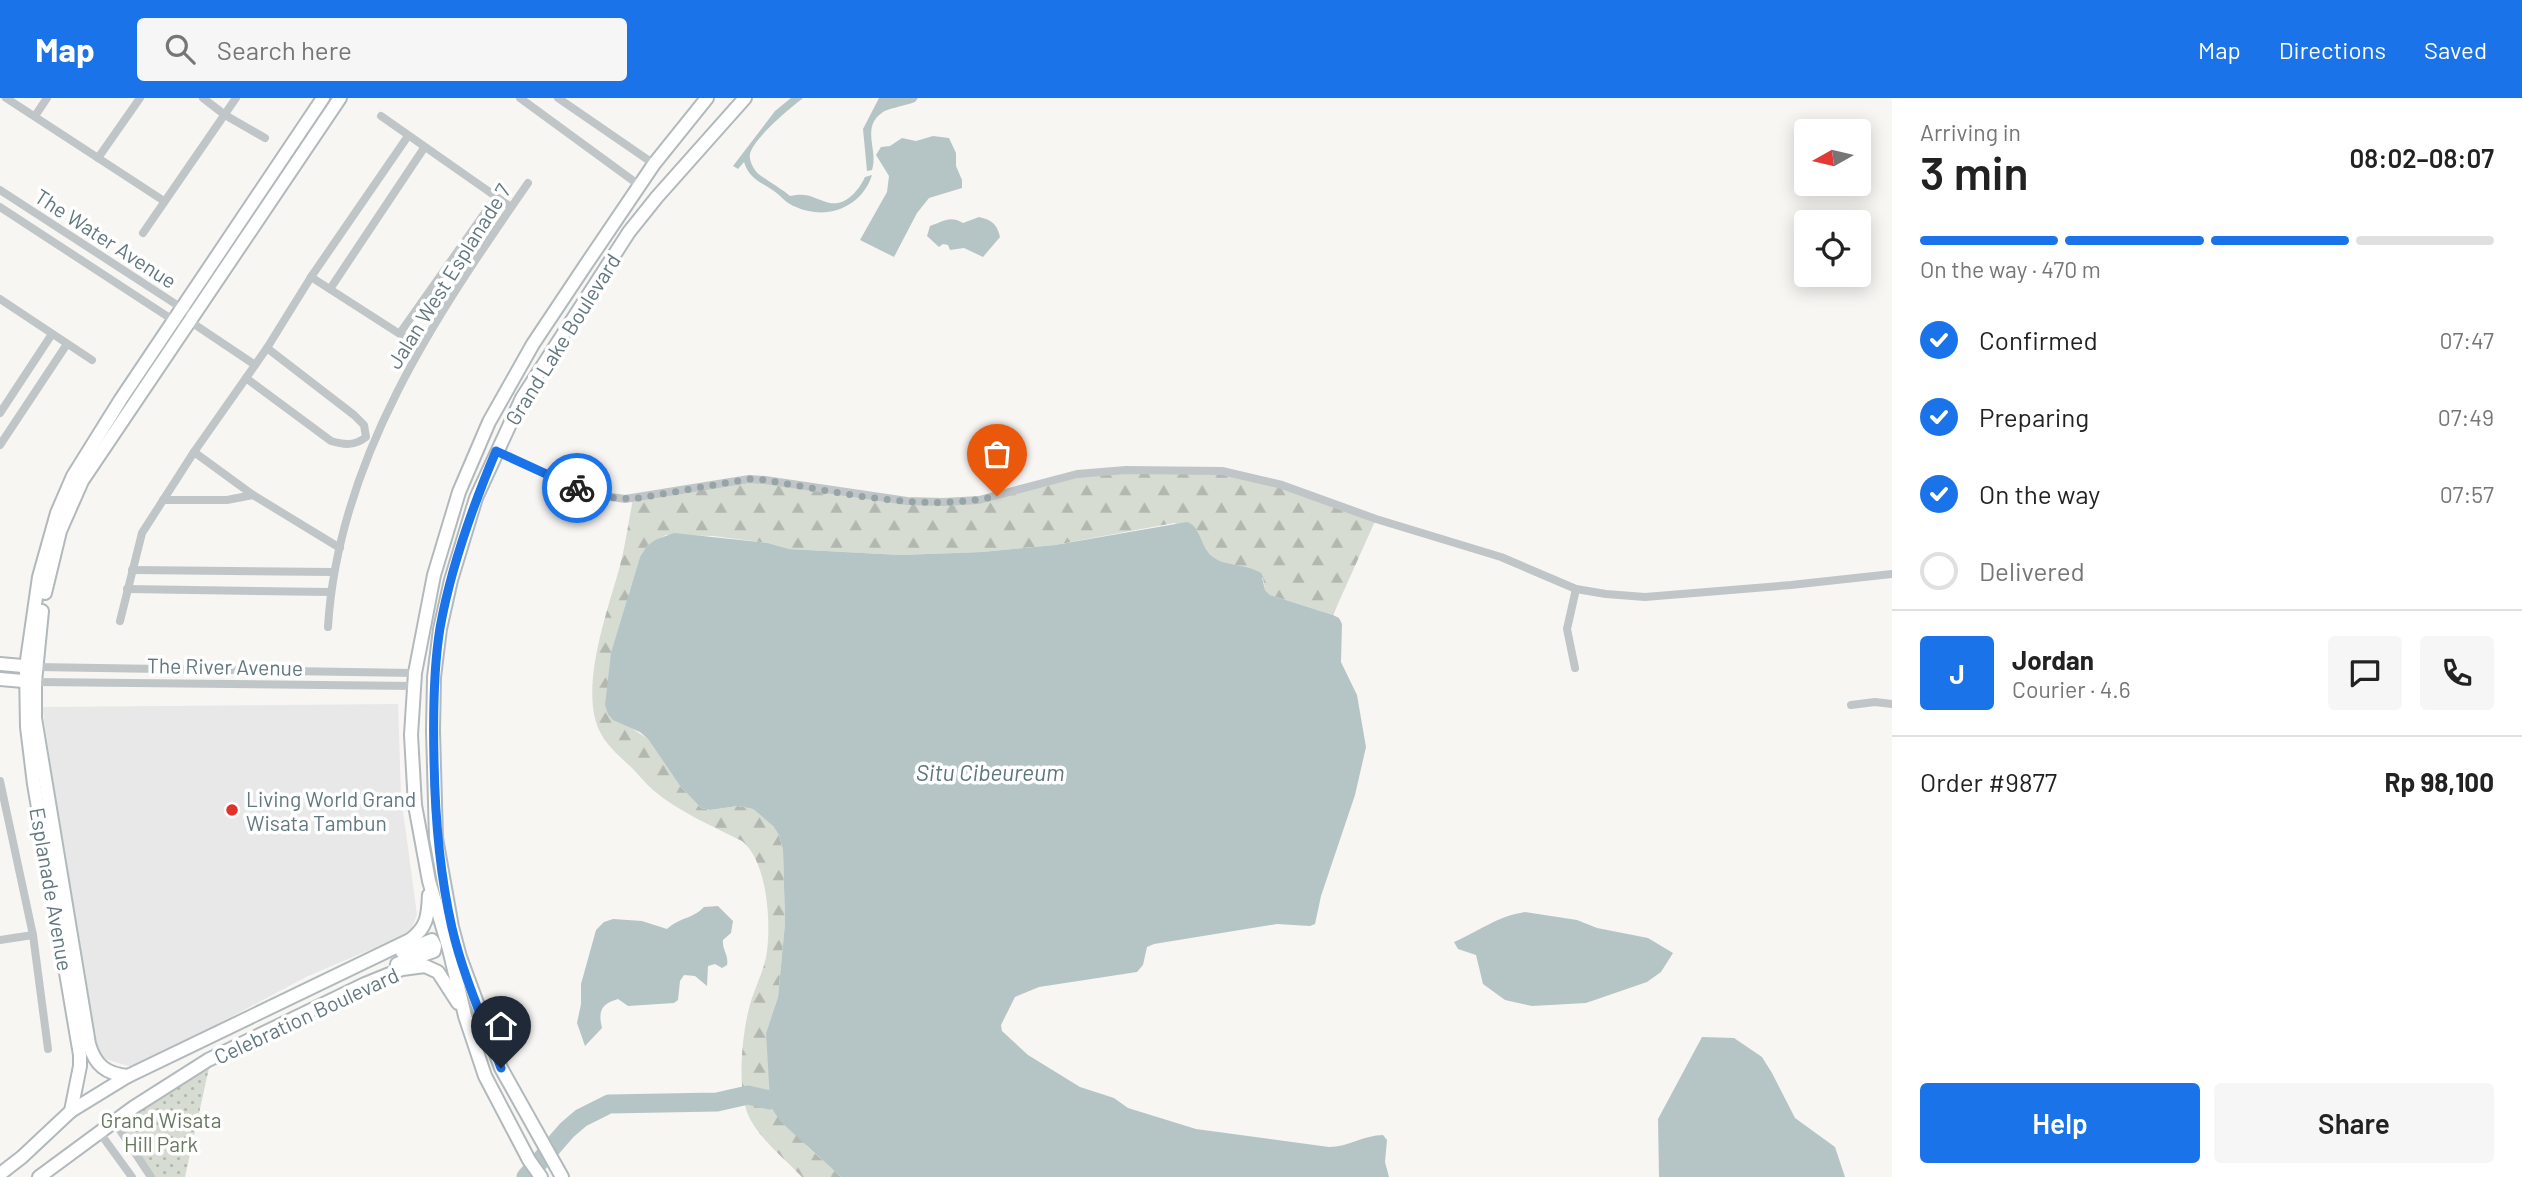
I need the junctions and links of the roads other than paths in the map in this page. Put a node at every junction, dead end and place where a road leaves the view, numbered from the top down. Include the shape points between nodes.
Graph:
1 (6, 98) edge
2 (47, 98) edge
3 (140, 98) edge
4 (203, 98) edge
5 (236, 98) edge
6 (323, 98) edge
7 (340, 98) edge
8 (520, 98) edge
9 (558, 98) edge
10 (706, 98) edge
11 (745, 98) edge
12 (225, 115) junction
13 (35, 116) junction
14 (381, 116) dead end
15 (408, 136) junction
16 (676, 136) junction
17 (265, 138) dead end
18 (424, 148) junction
19 (696, 152) junction
20 (98, 158) junction
21 (654, 164) junction
22 (528, 183) dead end
23 (639, 185) junction
24 (0, 190) edge
25 (496, 197) junction
26 (164, 201) junction
27 (0, 207) edge
28 (511, 207) junction
29 (623, 208) junction
30 (639, 219) junction
31 (143, 233) dead end
32 (311, 277) junction
33 (138, 280) junction
34 (330, 289) junction
35 (130, 292) junction
36 (0, 299) edge
37 (181, 308) junction
38 (174, 321) junction
39 (191, 322) junction
40 (400, 333) junction
41 (52, 334) junction
42 (67, 344) junction
43 (419, 346) junction
44 (267, 348) junction
45 (92, 360) dead end
46 (255, 365) junction
47 (246, 378) junction
48 (0, 413) edge
49 (0, 445) edge
50 (496, 451) junction
51 (194, 452) junction
52 (253, 495) junction
53 (163, 500) junction
54 (340, 548) junction
55 (132, 570) junction
56 (334, 572) junction
57 (1892, 574) edge
58 (127, 589) junction
59 (1576, 589) junction
60 (330, 592) junction
61 (120, 621) dead end
62 (328, 627) dead end
63 (0, 664) edge
64 (31, 667) junction
65 (1575, 668) dead end
66 (0, 679) edge
67 (414, 680) junction
68 (30, 684) junction
69 (30, 702) junction
70 (1892, 704) edge
71 (1851, 705) dead end
72 (0, 781) edge
73 (429, 881) junction
74 (33, 935) junction
75 (0, 940) edge
76 (365, 984) junction
77 (307, 989) junction
78 (465, 1016) junction
79 (48, 1049) dead end
80 (128, 1076) junction
81 (71, 1111) junction
82 (114, 1121) junction
83 (100, 1133) junction
84 (0, 1174) edge
85 (39, 1177) edge
86 (132, 1177) edge
87 (151, 1177) edge
88 (541, 1177) edge
89 (562, 1177) edge

1 - 13 street
2 - 13 street
3 - 20 street
4 - 12 street
5 - 12 street
6 - 37 street
7 - 39 street
8 - 23 street
9 - 21 street
10 - 16 street, Grand Lake Boulevard
11 - 19 street, Grand Lake Boulevard
12 - 17 street
12 - 26 street
13 - 20 street
14 - 15 street
15 - 18 street
15 - 32 street
16 - 19 street
16 - 21 street, Grand Lake Boulevard
18 - 25 street
18 - 34 street
19 - 30 street, Grand Lake Boulevard
20 - 26 street
21 - 23 street, Grand Lake Boulevard
22 - 28 street, Jalan West Esplanade 7
23 - 29 street, Grand Lake Boulevard
24 - 33 street, The Water Avenue
25 - 28 street
25 - 40 street
26 - 31 street
27 - 35 street, The Water Avenue
28 - 43 street, Jalan West Esplanade 7
29 - 30 street
29 - 67 street, Grand Lake Boulevard via 533,344 471,459 434,575
30 - 50 street, Grand Lake Boulevard via 522,398
32 - 34 street
32 - 44 street
33 - 35 street
33 - 37 street, The Water Avenue
34 - 40 street
35 - 38 street, The Water Avenue
36 - 41 street
37 - 38 street
37 - 39 street, The Water Avenue
38 - 39 street, The Water Avenue
38 - 64 street via 73,476 61,503 39,577
39 - 46 street
39 - 64 street via 82,481 47,580
40 - 43 street
41 - 42 street
41 - 48 street
42 - 45 street
42 - 49 street
43 - 54 street, Jalan West Esplanade 7 via 358,481
44 - 46 street
44 - 47 street via 359,420 366,437 347,445 331,441
46 - 47 street
47 - 51 street
50 - 59 street via 574,487 625,499 749,479 944,502 979,500 1077,474 1222,471 1282,485 1501,557
50 - 89 street, Grand Lake Boulevard via 467,524 440,628 434,677 436,838 460,957 501,1068
51 - 52 street
51 - 53 street
52 - 53 street via 219,501
52 - 54 street
53 - 55 street via 142,533
54 - 56 street, Jalan West Esplanade 7
55 - 56 street
55 - 58 street
56 - 60 street, Jalan West Esplanade 7
57 - 59 street via 1645,597
58 - 60 street
58 - 61 street
59 - 65 street via 1567,629
60 - 62 street, Jalan West Esplanade 7
63 - 64 street
64 - 67 street, The River Avenue
64 - 68 street, Esplanade Avenue
66 - 68 street
67 - 68 street, The River Avenue
67 - 73 street, Grand Lake Boulevard via 415,805
68 - 69 street, Esplanade Avenue
69 - 80 street, Esplanade Avenue via 89,1044 104,1070
69 - 81 street, Esplanade Avenue via 34,784 80,1055
70 - 71 street
72 - 74 street
73 - 77 street, Celebration Boulevard via 428,918 423,930
73 - 78 street, Grand Lake Boulevard
74 - 75 street
74 - 79 street
76 - 77 street via 369,976 434,951 432,940
76 - 78 street, Celebration Boulevard via 402,969 425,966 438,972
76 - 82 street, Celebration Boulevard via 208,1060
77 - 80 street, Celebration Boulevard
78 - 88 street, Grand Lake Boulevard via 485,1076
80 - 81 street, Celebration Boulevard
81 - 84 street
82 - 83 street, Celebration Boulevard
82 - 87 street
83 - 85 street
83 - 86 street

